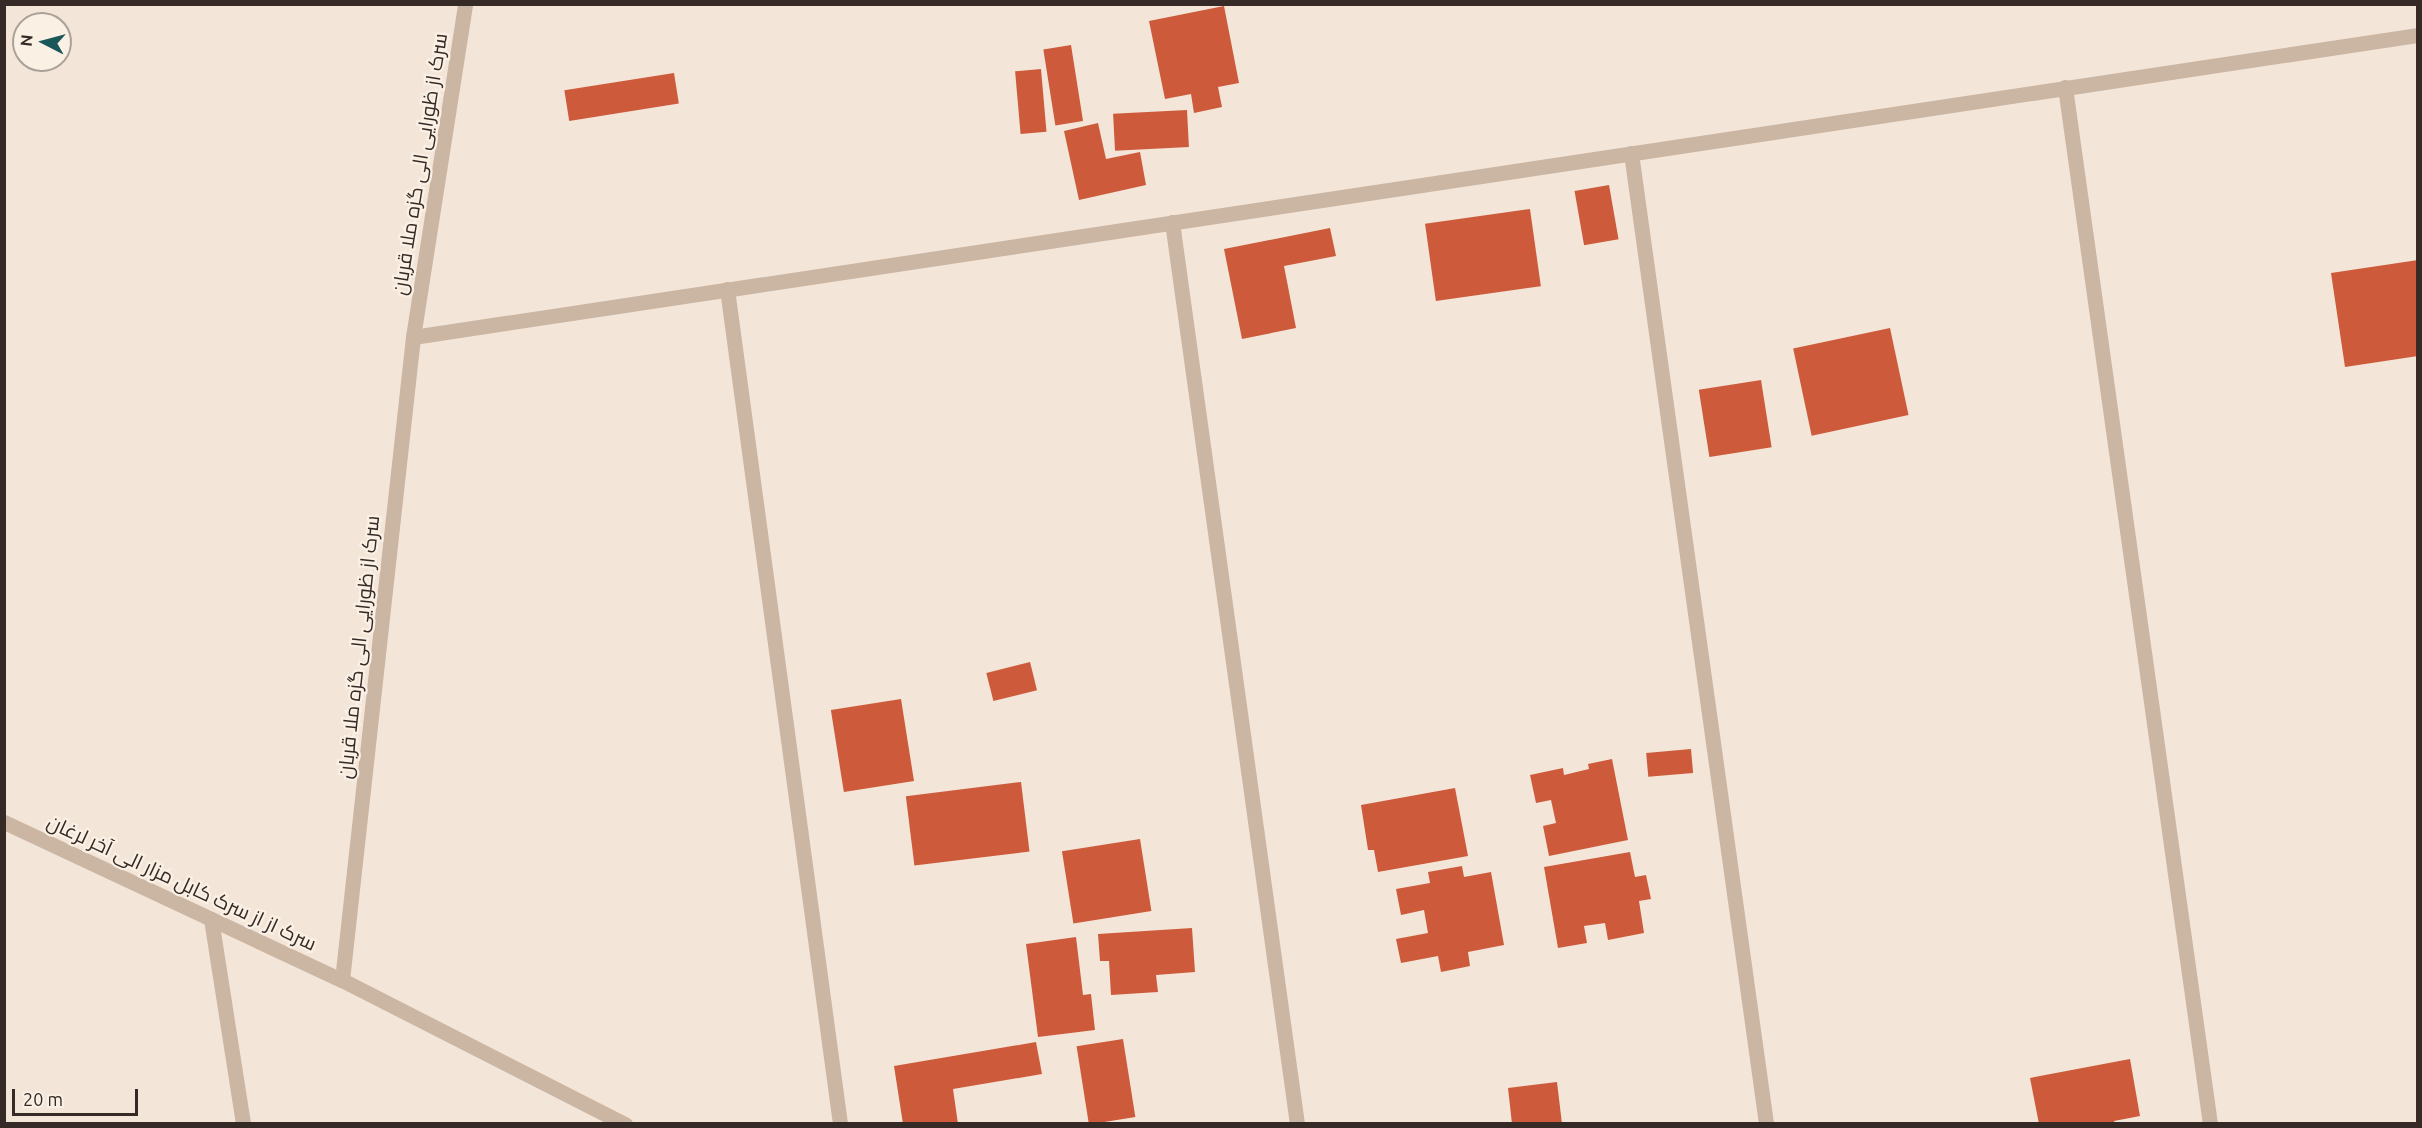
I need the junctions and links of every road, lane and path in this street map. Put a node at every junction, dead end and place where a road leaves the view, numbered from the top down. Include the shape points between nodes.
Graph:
1 (465, 4) edge
2 (2418, 34) edge
3 (2065, 87) junction
4 (1631, 153) junction
5 (1172, 222) junction
6 (727, 289) junction
7 (413, 337) junction
8 (4, 822) edge
9 (212, 919) junction
10 (342, 980) junction
11 (243, 1124) edge
12 (625, 1124) edge
13 (840, 1124) edge
14 (1297, 1124) edge
15 (1766, 1124) edge
16 (2210, 1124) edge

1 - 7 street, سرک از ظورایی الی گزه ملا قربان
2 - 3 street
3 - 4 street
3 - 16 street
4 - 5 street
4 - 15 street
5 - 6 street
5 - 14 street
6 - 7 street
6 - 13 street
7 - 10 street, سرک از ظورایی الی گزه ملا قربان
8 - 9 street, سرک از از سرک کابل مزار الی آخر لرغان
9 - 10 street, سرک از از سرک کابل مزار الی آخر لرغان
9 - 11 street
10 - 12 street

